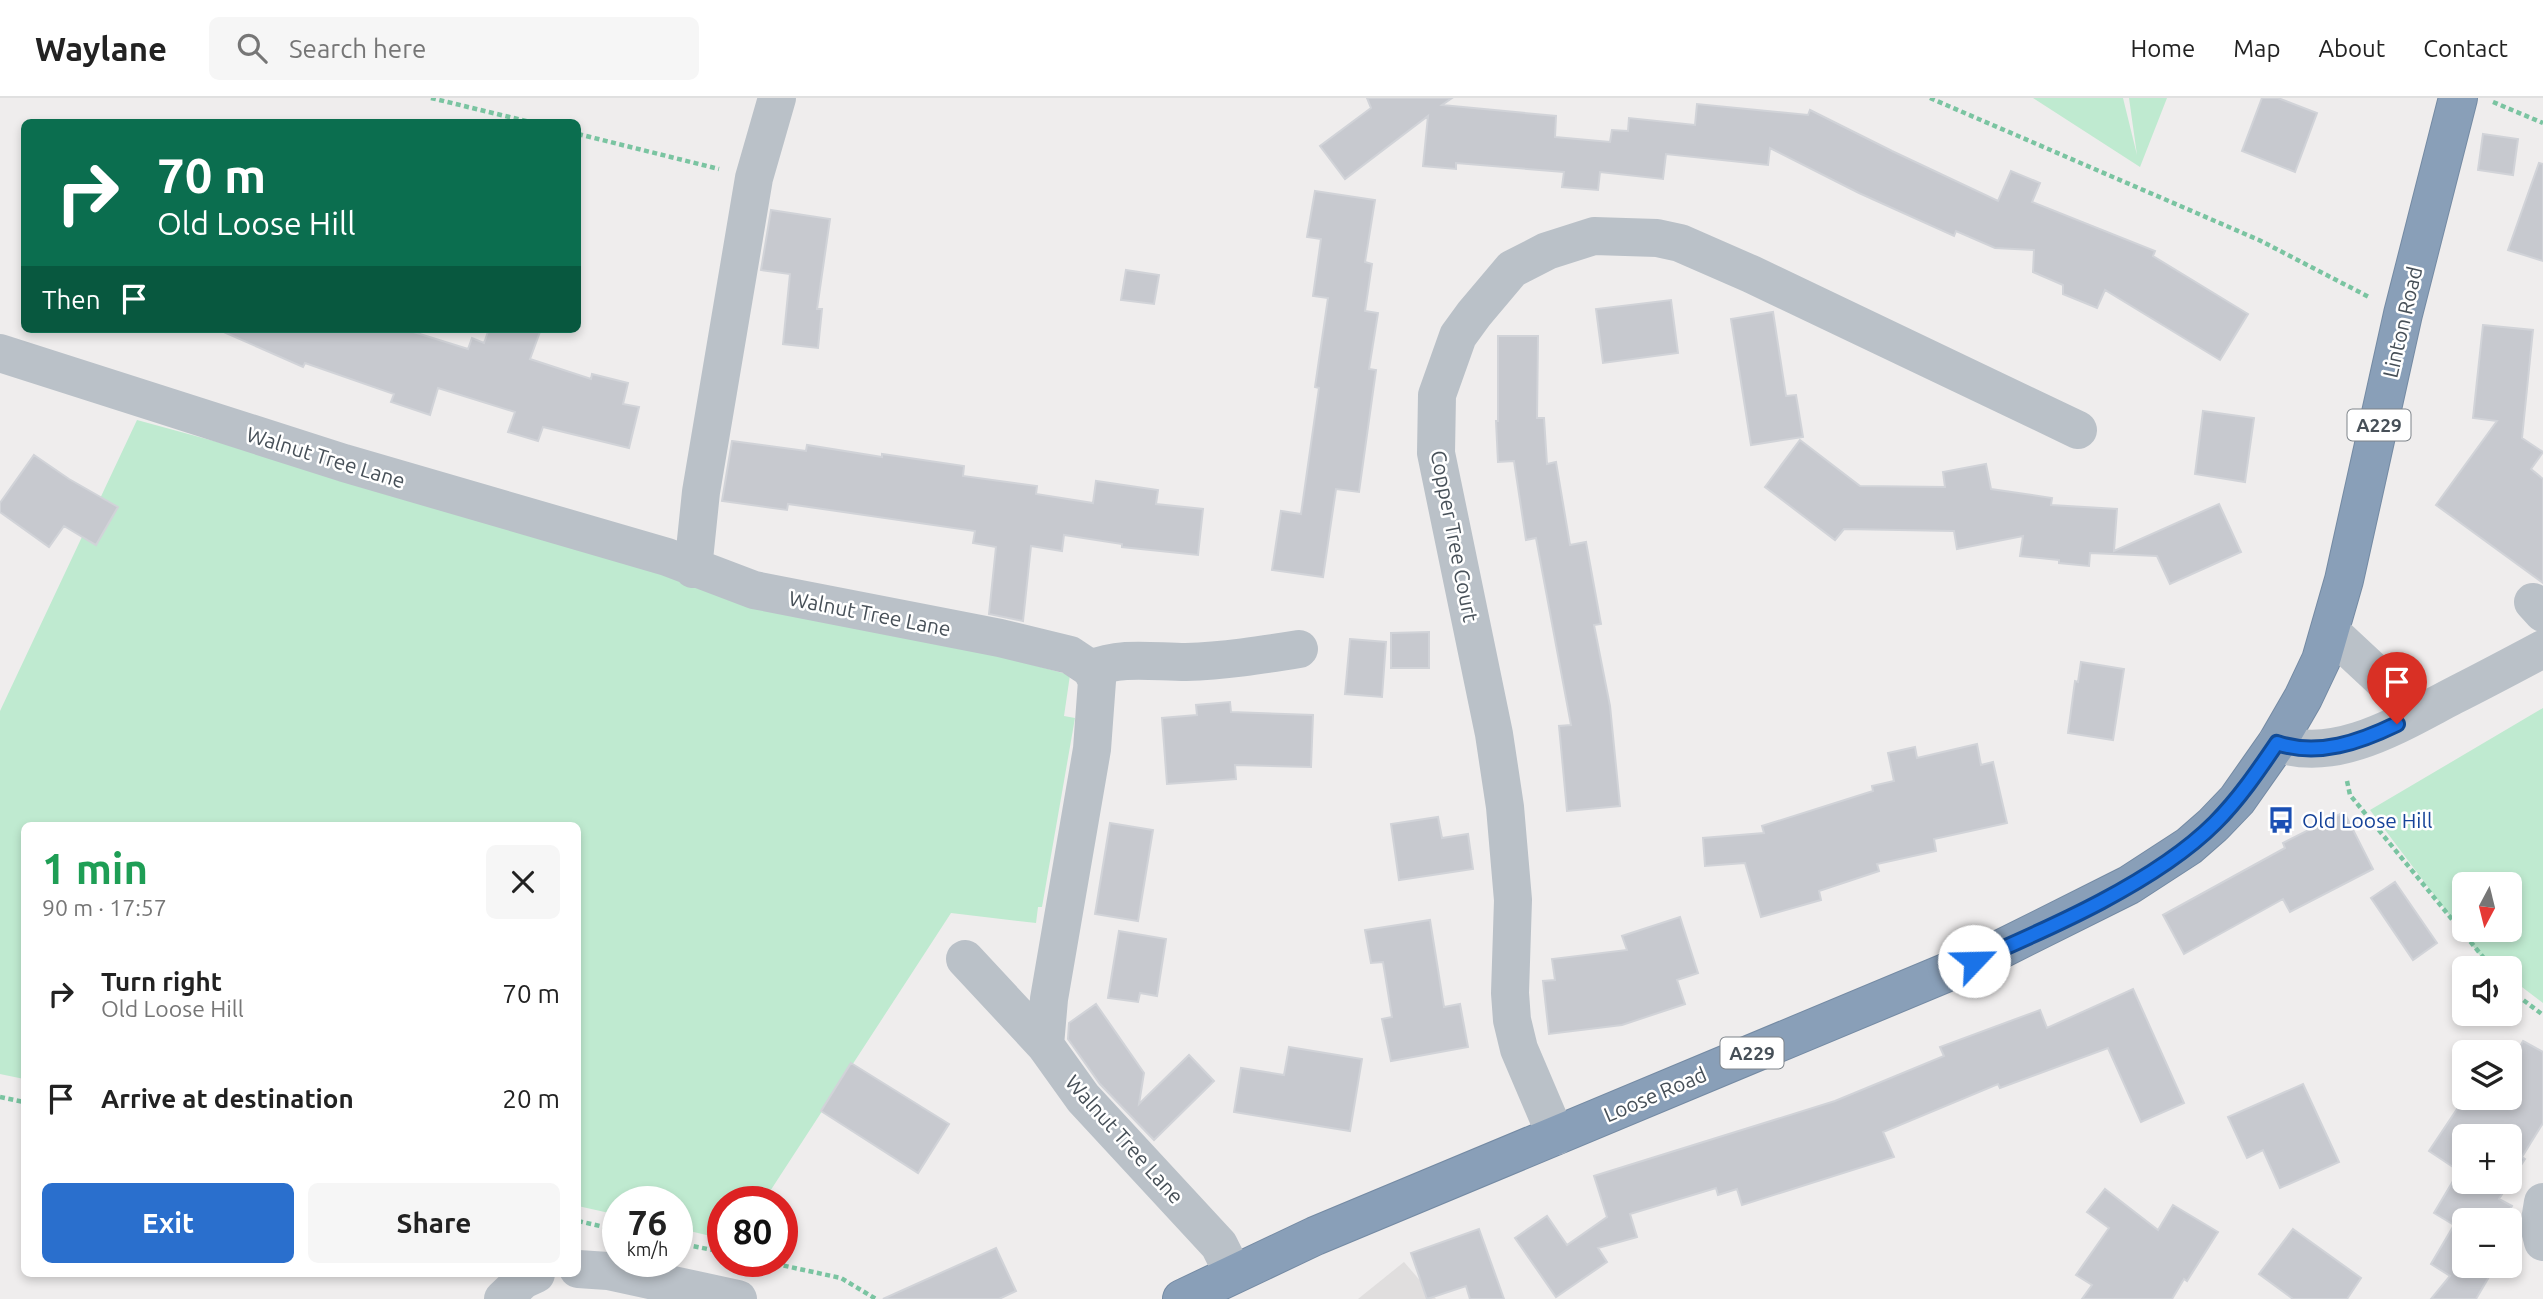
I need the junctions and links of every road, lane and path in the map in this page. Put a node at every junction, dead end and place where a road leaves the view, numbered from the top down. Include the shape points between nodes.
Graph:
1 (431, 98) edge
2 (777, 98) edge
3 (1930, 98) edge
4 (2458, 98) edge
5 (2482, 98) edge
6 (518, 119) edge
7 (2543, 123) edge
8 (581, 135) edge
9 (754, 178) junction
10 (2403, 314) junction
11 (0, 353) edge
12 (2078, 430) dead end
13 (694, 569) junction
14 (2330, 631) junction
15 (1299, 649) dead end
16 (2543, 649) edge
17 (1091, 669) junction
18 (2419, 714) junction
19 (2277, 743) junction
20 (2338, 746) junction
21 (2481, 956) edge
22 (965, 959) dead end
23 (2522, 999) edge
24 (2543, 1016) edge
25 (1045, 1045) junction
26 (0, 1097) edge
27 (21, 1101) edge
28 (1556, 1136) junction
29 (2543, 1202) edge
30 (581, 1222) edge
31 (602, 1226) edge
32 (2543, 1242) edge
33 (581, 1269) edge
34 (798, 1269) edge
35 (530, 1277) edge
36 (1213, 1289) edge
37 (503, 1299) edge
38 (738, 1299) edge
39 (876, 1299) edge

1 - 6 path
2 - 9 street
3 - 10 path via 2259,240
4 - 10 highway, Linton Road / A229
5 - 7 path
8 - 9 path
9 - 13 street via 701,492
10 - 14 highway, Linton Road / A229
11 - 13 street, Walnut Tree Lane
12 - 28 street, Copper Tree Court via 1751,274 1680,243 1657,238 1594,236 1546,251 1512,269 1474,314 1458,336 1437,395 1436,453 1505,807 1513,900 1513,1020 1519,1049
13 - 17 street, Walnut Tree Lane via 754,590 1070,655
14 - 18 street
14 - 19 highway, Linton Road / A229 via 2312,681
15 - 17 street via 1188,662 1108,661
16 - 18 street
17 - 25 street via 1098,693 1092,749
18 - 20 street
19 - 20 street via 2307,749
19 - 28 highway, Loose Road / A229 via 2237,800 2213,825 2129,885 1981,958
20 - 21 path via 2350,795
22 - 25 street, Walnut Tree Lane
23 - 24 path
25 - 36 street, Walnut Tree Lane via 1083,1098 1219,1245
26 - 27 path
28 - 36 highway, Loose Road / A229 via 1327,1231
29 - 32 street via 2539,1226
30 - 31 path
33 - 38 street
34 - 39 path via 841,1278
35 - 37 street

